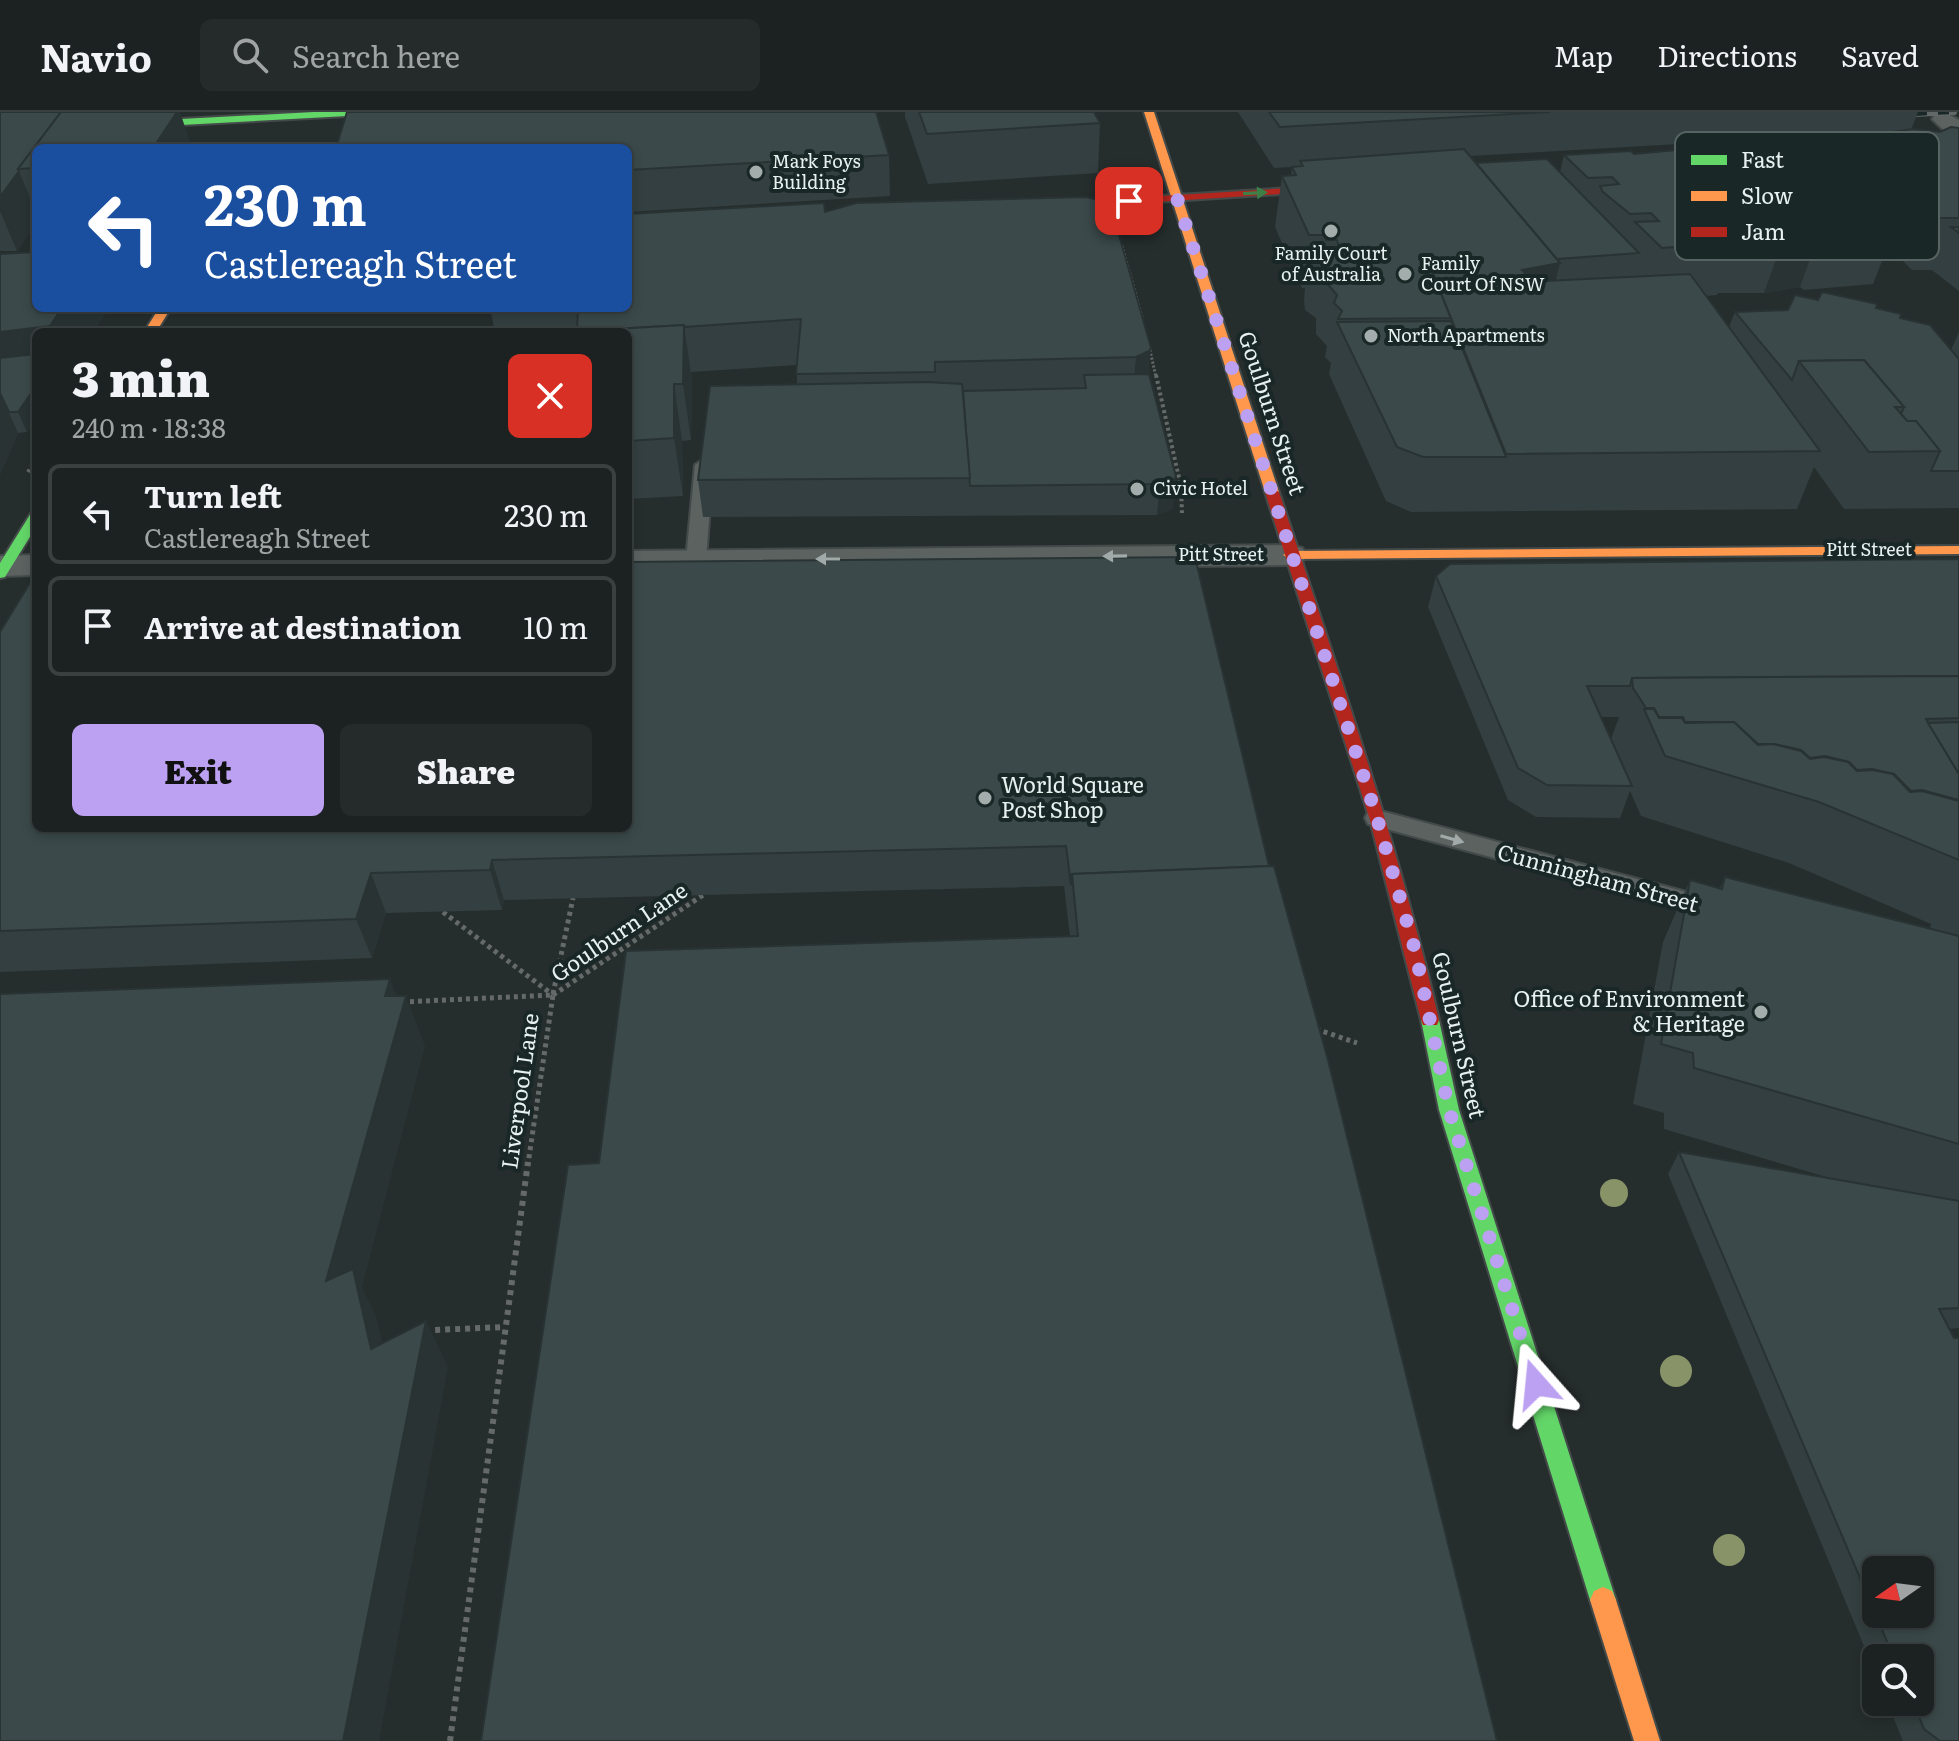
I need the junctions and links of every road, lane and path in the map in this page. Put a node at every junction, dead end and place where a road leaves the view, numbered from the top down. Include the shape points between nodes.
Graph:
1 (366, 112) edge
2 (1149, 112) edge
3 (263, 120) edge
4 (104, 126) edge
5 (1959, 146) edge
6 (1939, 147) edge
7 (1364, 187) edge
8 (1177, 198) junction
9 (1024, 207) edge
10 (1119, 240) edge
11 (1145, 329) edge
12 (1149, 344) edge
13 (706, 447) edge
14 (1182, 515) dead end
15 (32, 524) edge
16 (1959, 550) edge
17 (1290, 555) junction
18 (696, 560) junction
19 (632, 561) edge
20 (10, 567) edge
21 (1377, 818) junction
22 (703, 895) edge
23 (573, 898) edge
24 (443, 912) edge
25 (1731, 913) edge
26 (553, 995) junction
27 (386, 1002) edge
28 (1304, 1025) edge
29 (1357, 1043) dead end
30 (504, 1327) junction
31 (423, 1336) edge
32 (450, 1741) edge
33 (1647, 1741) edge

1 - 3 main road
2 - 8 main road, Goulburn Street
3 - 4 main road
5 - 6 main road
8 -> 7 main road
8 - 9 main road
8 - 17 main road, Goulburn Street
10 - 11 path
12 - 14 path via 1181,487
13 - 18 lane
15 - 20 main road
16 - 17 main road, Pitt Street
17 -> 18 street, Pitt Street
17 - 21 main road, Goulburn Street
18 - 19 street, Pitt Street
21 -> 25 lane, Cunningham Street
21 - 33 main road, Goulburn Street via 1415,950 1449,1110
22 - 26 path, Goulburn Lane
23 - 26 path
24 - 26 path
26 - 27 path, Liverpool Lane
26 - 30 path, Liverpool Lane
28 - 29 path
30 - 31 path via 435,1330
30 - 32 path, Liverpool Lane

